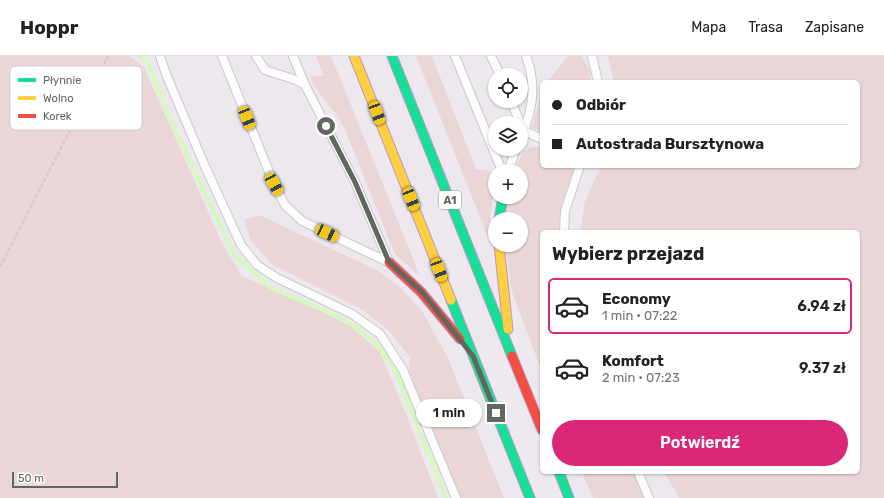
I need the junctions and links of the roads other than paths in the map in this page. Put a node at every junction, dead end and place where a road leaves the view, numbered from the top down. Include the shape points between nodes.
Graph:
1 (160, 56) edge
2 (222, 56) edge
3 (256, 56) edge
4 (293, 56) edge
5 (354, 56) edge
6 (392, 56) edge
7 (455, 56) edge
8 (491, 56) edge
9 (526, 56) edge
10 (592, 56) edge
11 (497, 68) edge
12 (598, 80) edge
13 (305, 85) junction
14 (527, 116) edge
15 (528, 132) edge
16 (540, 138) edge
17 (499, 164) edge
18 (579, 168) edge
19 (564, 230) edge
20 (499, 252) edge
21 (389, 262) junction
22 (508, 344) junction
23 (473, 356) junction
24 (540, 425) edge
25 (560, 474) edge
26 (639, 474) edge
27 (456, 498) edge
28 (530, 498) edge
29 (569, 498) edge
30 (650, 498) edge

1 - 27 lane via 204,164 241,245 257,265 277,278 352,314 380,334 403,370
2 - 21 lane via 285,205 302,221
3 - 13 lane via 265,70
4 - 13 lane
5 - 23 highway
6 - 22 highway, A1
7 - 17 lane
8 - 11 lane
9 - 14 lane via 533,80 532,104
10 - 12 lane
13 - 21 lane via 355,182
15 - 16 lane
18 - 19 lane via 565,211
20 - 22 highway via 508,310
21 - 23 highway via 422,292
22 - 24 highway, A1
23 - 28 highway
25 - 29 highway
26 - 30 lane

